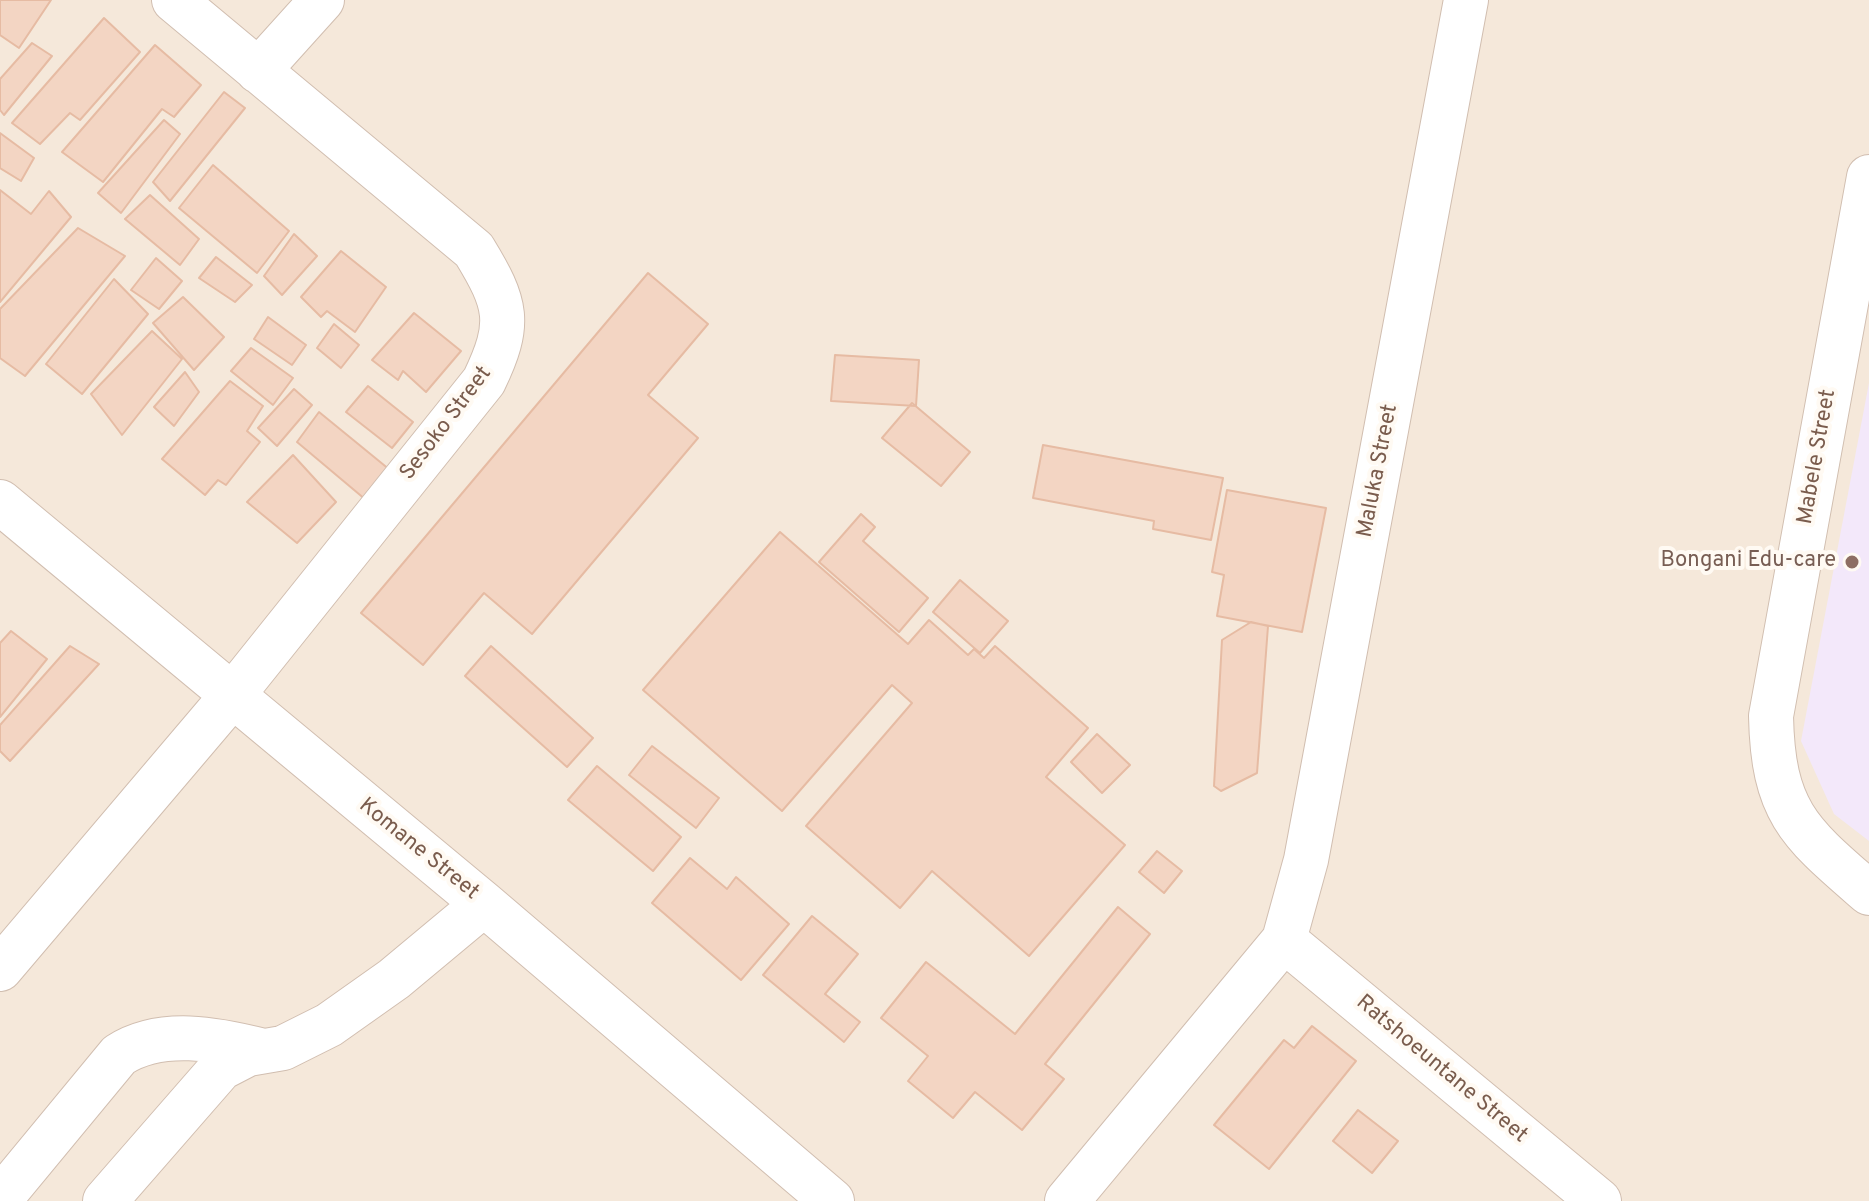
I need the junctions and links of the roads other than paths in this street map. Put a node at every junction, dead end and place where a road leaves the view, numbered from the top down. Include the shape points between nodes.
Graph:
1 (174, 0) edge
2 (322, 0) edge
3 (1466, 0) edge
4 (258, 71) junction
5 (1869, 177) edge
6 (0, 502) edge
7 (231, 697) junction
8 (1869, 893) edge
9 (484, 904) junction
10 (1284, 940) junction
11 (0, 969) edge
12 (265, 1052) junction
13 (0, 1199) edge
14 (105, 1201) edge
15 (832, 1201) edge
16 (1067, 1201) edge
17 (1599, 1201) edge

1 - 4 street, Sesoko Street
2 - 4 street
3 - 10 street, Maluka Street via 1306,860
4 - 7 street, Sesoko Street via 474,250 495,284 503,312 502,343 484,381
5 - 8 street, Mabele Street via 1771,716 1772,754 1791,818 1811,843
6 - 7 street, Komane Street
7 - 9 street, Komane Street
7 - 11 street, Sesoko Street
9 - 12 street via 329,1025
9 - 15 street, Komane Street
10 - 16 street
10 - 17 street, Ratshoeuntane Street
12 - 13 street via 233,1043 166,1038 138,1042 119,1055
12 - 14 street via 248,1054 207,1079

